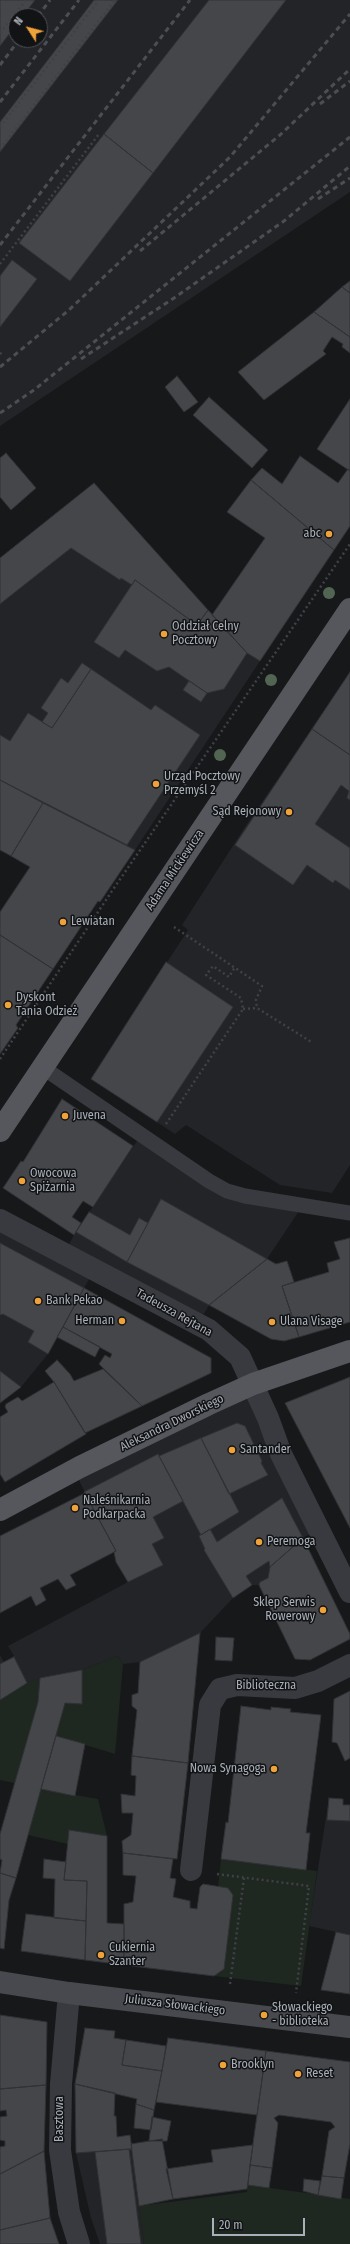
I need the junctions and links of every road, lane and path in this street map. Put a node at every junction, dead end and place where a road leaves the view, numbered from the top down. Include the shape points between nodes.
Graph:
1 (26, 0) edge
2 (99, 0) edge
3 (115, 0) edge
4 (0, 33) edge
5 (0, 127) edge
6 (99, 134) dead end
7 (0, 149) edge
8 (0, 264) edge
9 (4, 351) dead end
10 (0, 354) edge
11 (350, 544) edge
12 (350, 609) edge
13 (174, 927) dead end
14 (235, 967) junction
15 (257, 1008) junction
16 (243, 1009) junction
17 (313, 1043) dead end
18 (0, 1060) edge
19 (42, 1067) junction
20 (162, 1130) dead end
21 (0, 1131) edge
22 (350, 1213) edge
23 (0, 1220) edge
24 (350, 1351) edge
25 (253, 1384) junction
26 (0, 1510) edge
27 (350, 1592) edge
28 (350, 1665) edge
29 (191, 1870) dead end
30 (0, 1982) edge
31 (230, 1984) dead end
32 (69, 1993) junction
33 (296, 1993) dead end
34 (350, 2027) edge
35 (79, 2244) edge

1 - 4 path
2 - 5 path
3 - 7 path
6 - 8 path
9 - 10 path
11 - 18 path via 112,891
12 - 19 main road, Adama Mickiewicza
13 - 14 path
14 - 15 path via 262,986 256,1000
14 - 16 path via 229,977 213,966 206,975 241,998
15 - 16 path
15 - 17 path
16 - 20 path
19 - 21 main road, Adama Mickiewicza
19 - 22 lane via 227,1191
23 - 25 street, Tadeusza Rejtana via 209,1330 240,1356
24 - 25 main road, Aleksandra Dworskiego
25 - 26 main road, Aleksandra Dworskiego via 80,1467
25 - 27 street, Tadeusza Rejtana via 281,1454
28 - 29 street, Biblioteczna via 318,1681 295,1688 237,1685 220,1688 210,1705
30 - 32 street, Juliusza Słowackiego
31 - 33 path via 244,1878 309,1886
32 - 34 street, Juliusza Słowackiego
32 - 35 street, Basztowa via 60,2084 60,2150 69,2212

